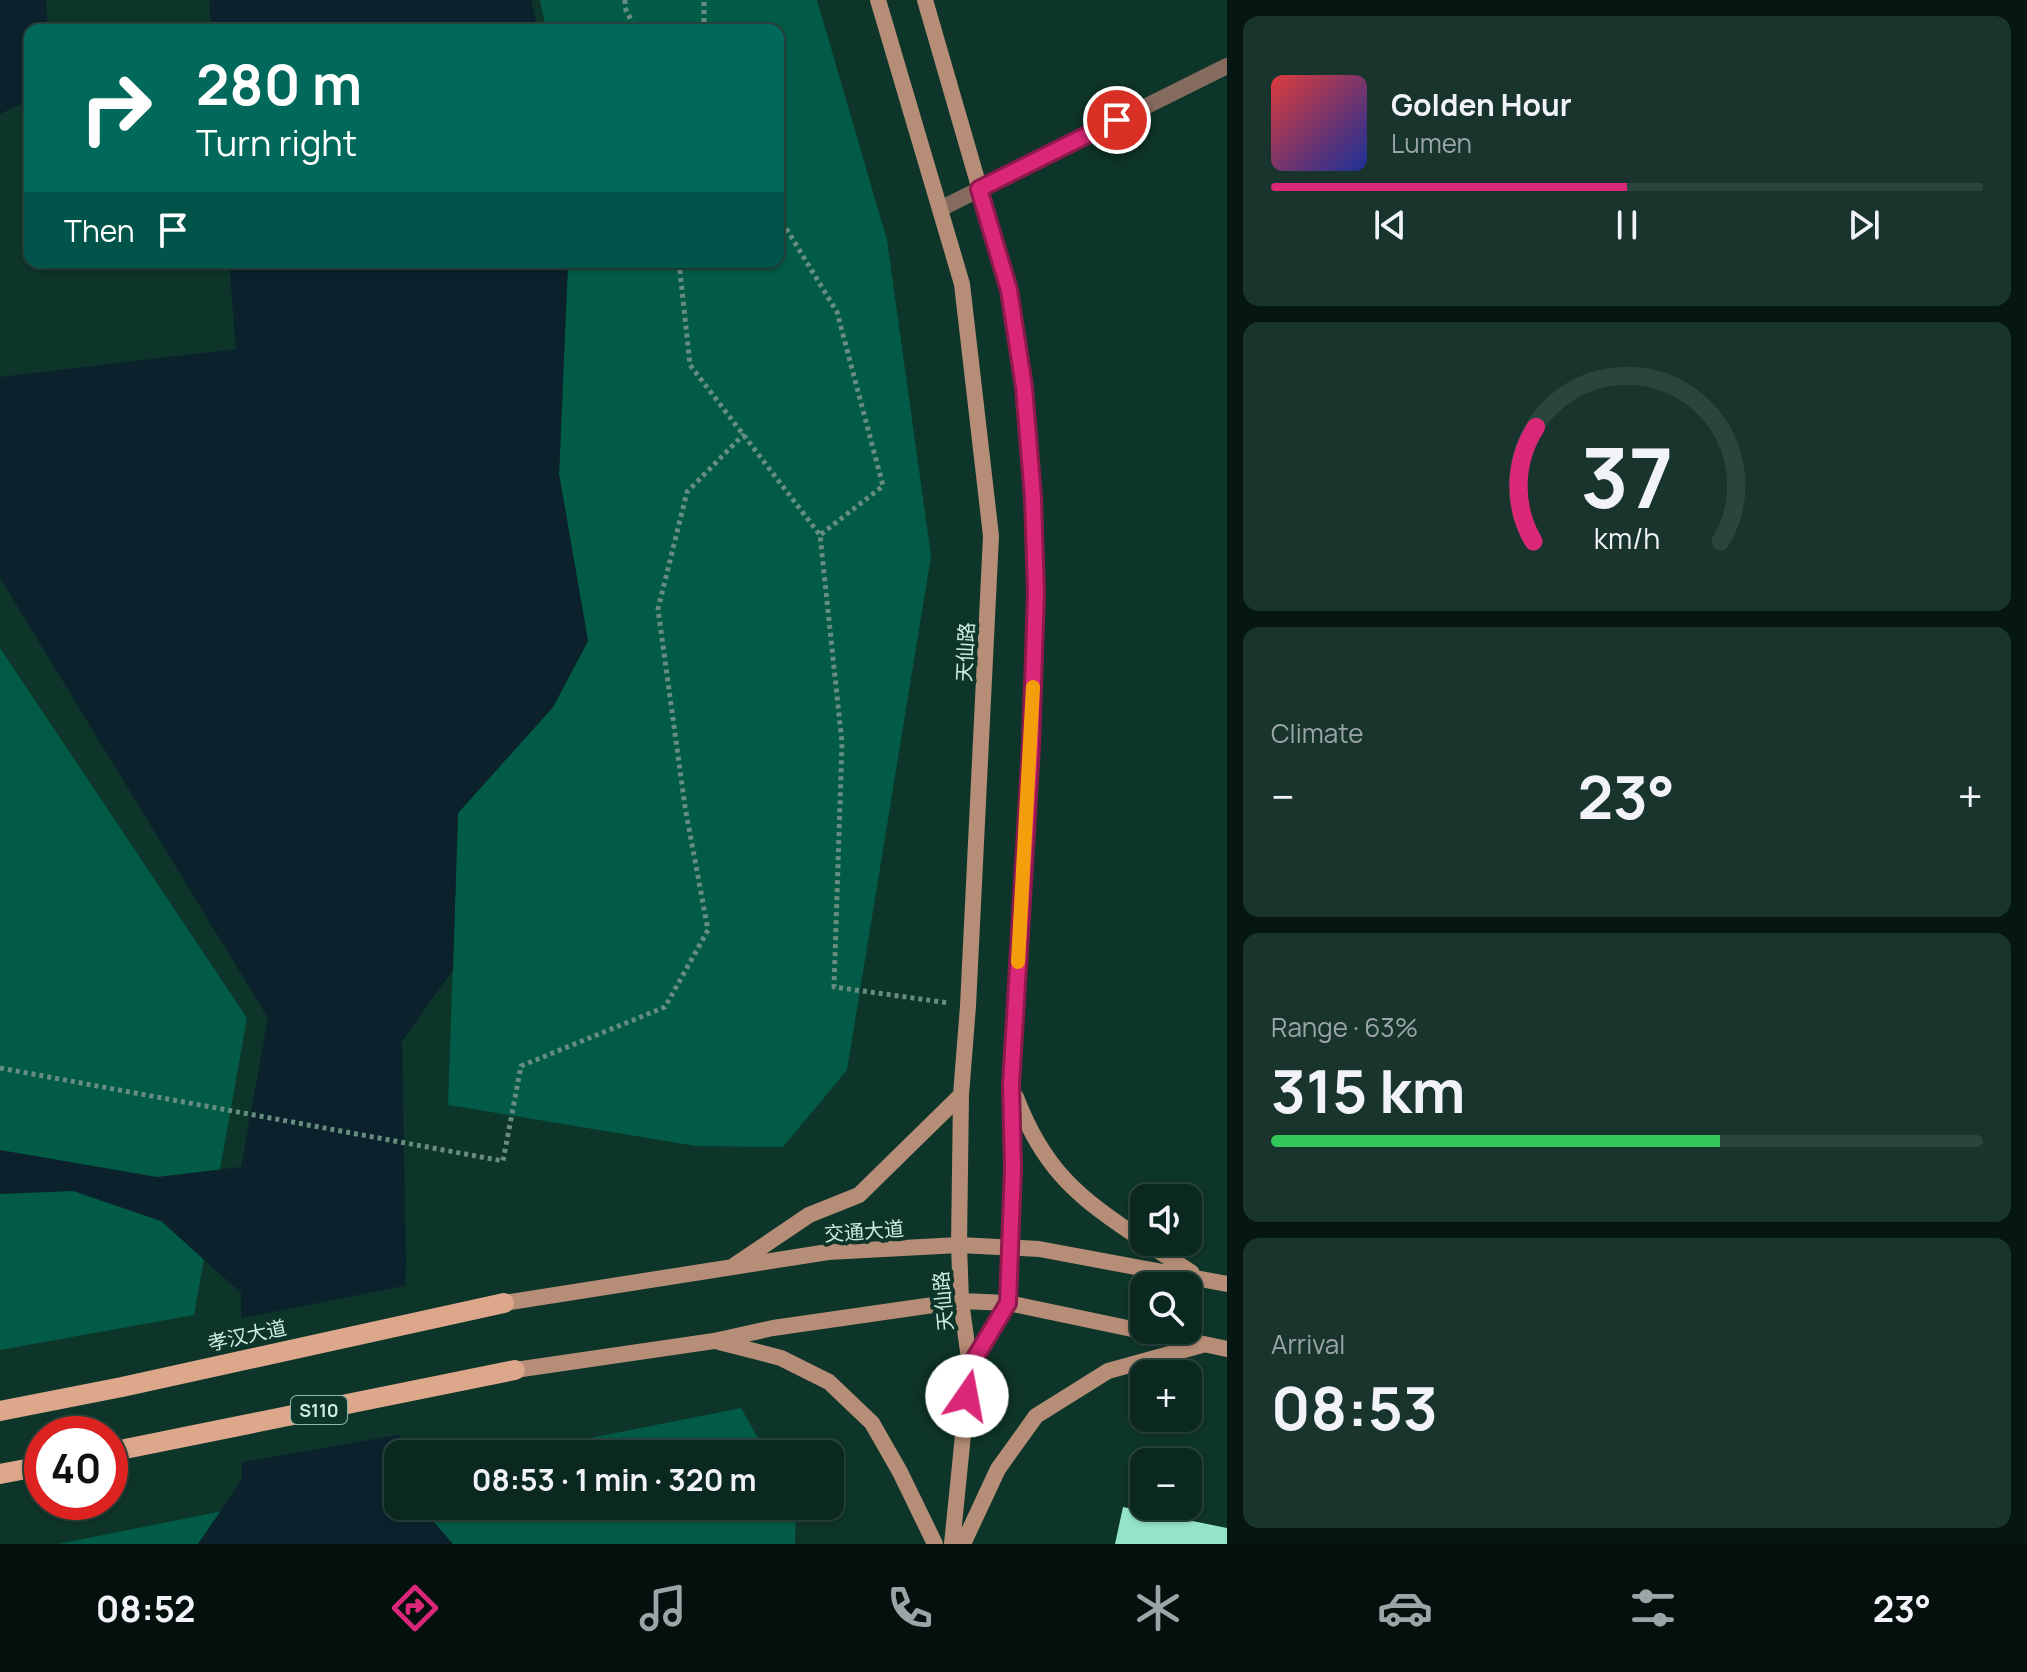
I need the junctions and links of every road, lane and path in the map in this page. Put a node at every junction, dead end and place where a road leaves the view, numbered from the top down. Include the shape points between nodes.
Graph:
1 (625, 0) edge
2 (704, 0) edge
3 (878, 0) edge
4 (925, 0) edge
5 (633, 24) edge
6 (704, 24) edge
7 (1227, 66) edge
8 (979, 189) junction
9 (940, 209) junction
10 (784, 225) edge
11 (680, 268) edge
12 (744, 434) junction
13 (820, 535) junction
14 (968, 1006) junction
15 (0, 1068) edge
16 (1011, 1085) junction
17 (961, 1095) junction
18 (1130, 1232) edge
19 (959, 1245) junction
20 (1009, 1246) junction
21 (1166, 1256) edge
22 (730, 1269) junction
23 (1167, 1272) edge
24 (1191, 1272) edge
25 (1202, 1278) edge
26 (1227, 1284) edge
27 (961, 1301) junction
28 (504, 1303) joint
29 (1008, 1303) junction
30 (714, 1341) junction
31 (1205, 1345) junction
32 (1227, 1349) edge
33 (970, 1366) junction
34 (515, 1370) joint
35 (0, 1411) edge
36 (128, 1449) edge
37 (24, 1469) edge
38 (0, 1474) edge
39 (935, 1544) edge
40 (952, 1544) edge
41 (963, 1544) edge

1 - 5 path
2 - 6 path
3 - 9 main road, 天仙路
4 - 8 main road
7 - 8 street
8 - 9 street
8 - 16 main road via 1009,290 1033,498 1032,731
9 - 14 main road, 天仙路 via 962,284 991,536
10 - 13 path via 837,312 883,486
11 - 12 path via 690,365
12 - 13 path
12 - 15 path via 687,492 658,609 708,930 665,1007 521,1066 503,1161
13 - 14 path via 842,743 834,987
14 - 17 main road, 天仙路
16 - 18 main road via 1029,1131 1058,1175
16 - 20 main road
17 - 19 main road, 天仙路
17 - 22 main road via 859,1195 809,1215
19 - 20 main road, 交通大道
19 - 22 main road, 交通大道 via 828,1252
19 - 27 main road, 天仙路
20 - 23 main road, 交通大道
20 - 29 main road
21 - 24 main road
22 - 28 main road, 交通大道
25 - 26 main road, 交通大道
27 - 29 main road
27 - 30 main road
27 - 33 main road, 天仙路
28 - 35 main road, 孝汉大道
29 - 31 main road
29 - 33 main road, 天仙路
30 - 34 main road
30 - 39 main road via 781,1358 829,1382 872,1423
31 - 32 main road
31 - 41 main road via 1108,1371 1036,1416 998,1469
33 - 40 main road
34 - 36 main road, S110
37 - 38 main road

